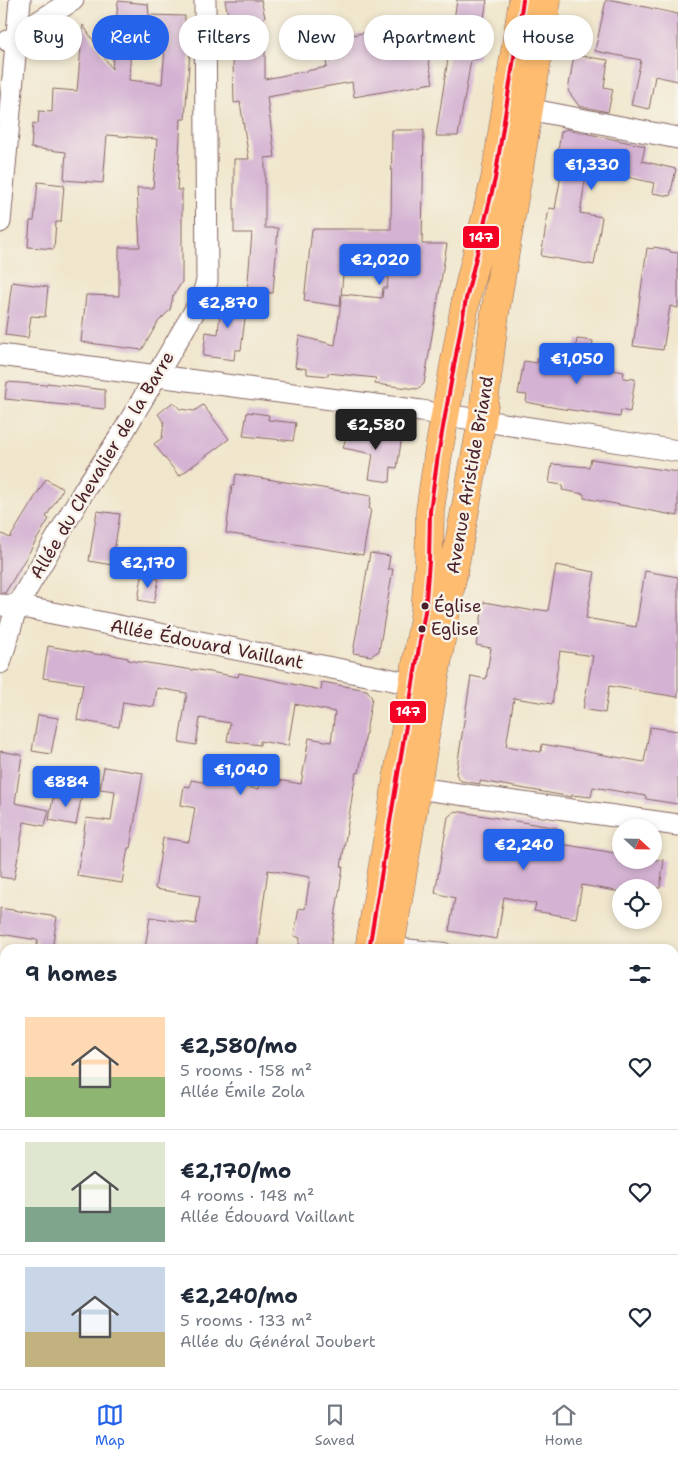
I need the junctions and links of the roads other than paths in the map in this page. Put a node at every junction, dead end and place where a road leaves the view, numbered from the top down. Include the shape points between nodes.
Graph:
1 (20, 0) edge
2 (74, 0) edge
3 (205, 0) edge
4 (524, 0) edge
5 (547, 0) edge
6 (8, 42) edge
7 (528, 109) junction
8 (678, 138) edge
9 (0, 222) edge
10 (0, 355) edge
11 (155, 375) junction
12 (445, 415) junction
13 (482, 421) junction
14 (678, 451) edge
15 (9, 605) edge
16 (0, 663) edge
17 (413, 684) junction
18 (417, 788) junction
19 (678, 825) edge
20 (384, 944) edge
21 (385, 944) edge

1 - 6 street
2 - 6 street
3 - 11 street, Allée du Chevalier de la Barre via 207,281 200,300
4 - 12 main road, Avenue Aristide Briand via 495,179 466,299
5 - 7 main road, Avenue Aristide Briand
6 - 9 street
7 - 8 street
7 - 13 main road, Avenue Aristide Briand via 495,313
10 - 11 street
11 - 12 street
11 - 15 street, Allée du Chevalier de la Barre via 122,434
12 - 13 street
12 - 17 main road, Avenue Aristide Briand via 430,511 425,611
13 - 14 street
13 - 18 main road, Avenue Aristide Briand
15 - 16 street, Allée du Chevalier de la Barre
15 - 17 street, Allée Édouard Vaillant
17 - 20 main road, Avenue Aristide Briand
18 - 19 street
18 - 21 main road, Avenue Aristide Briand

